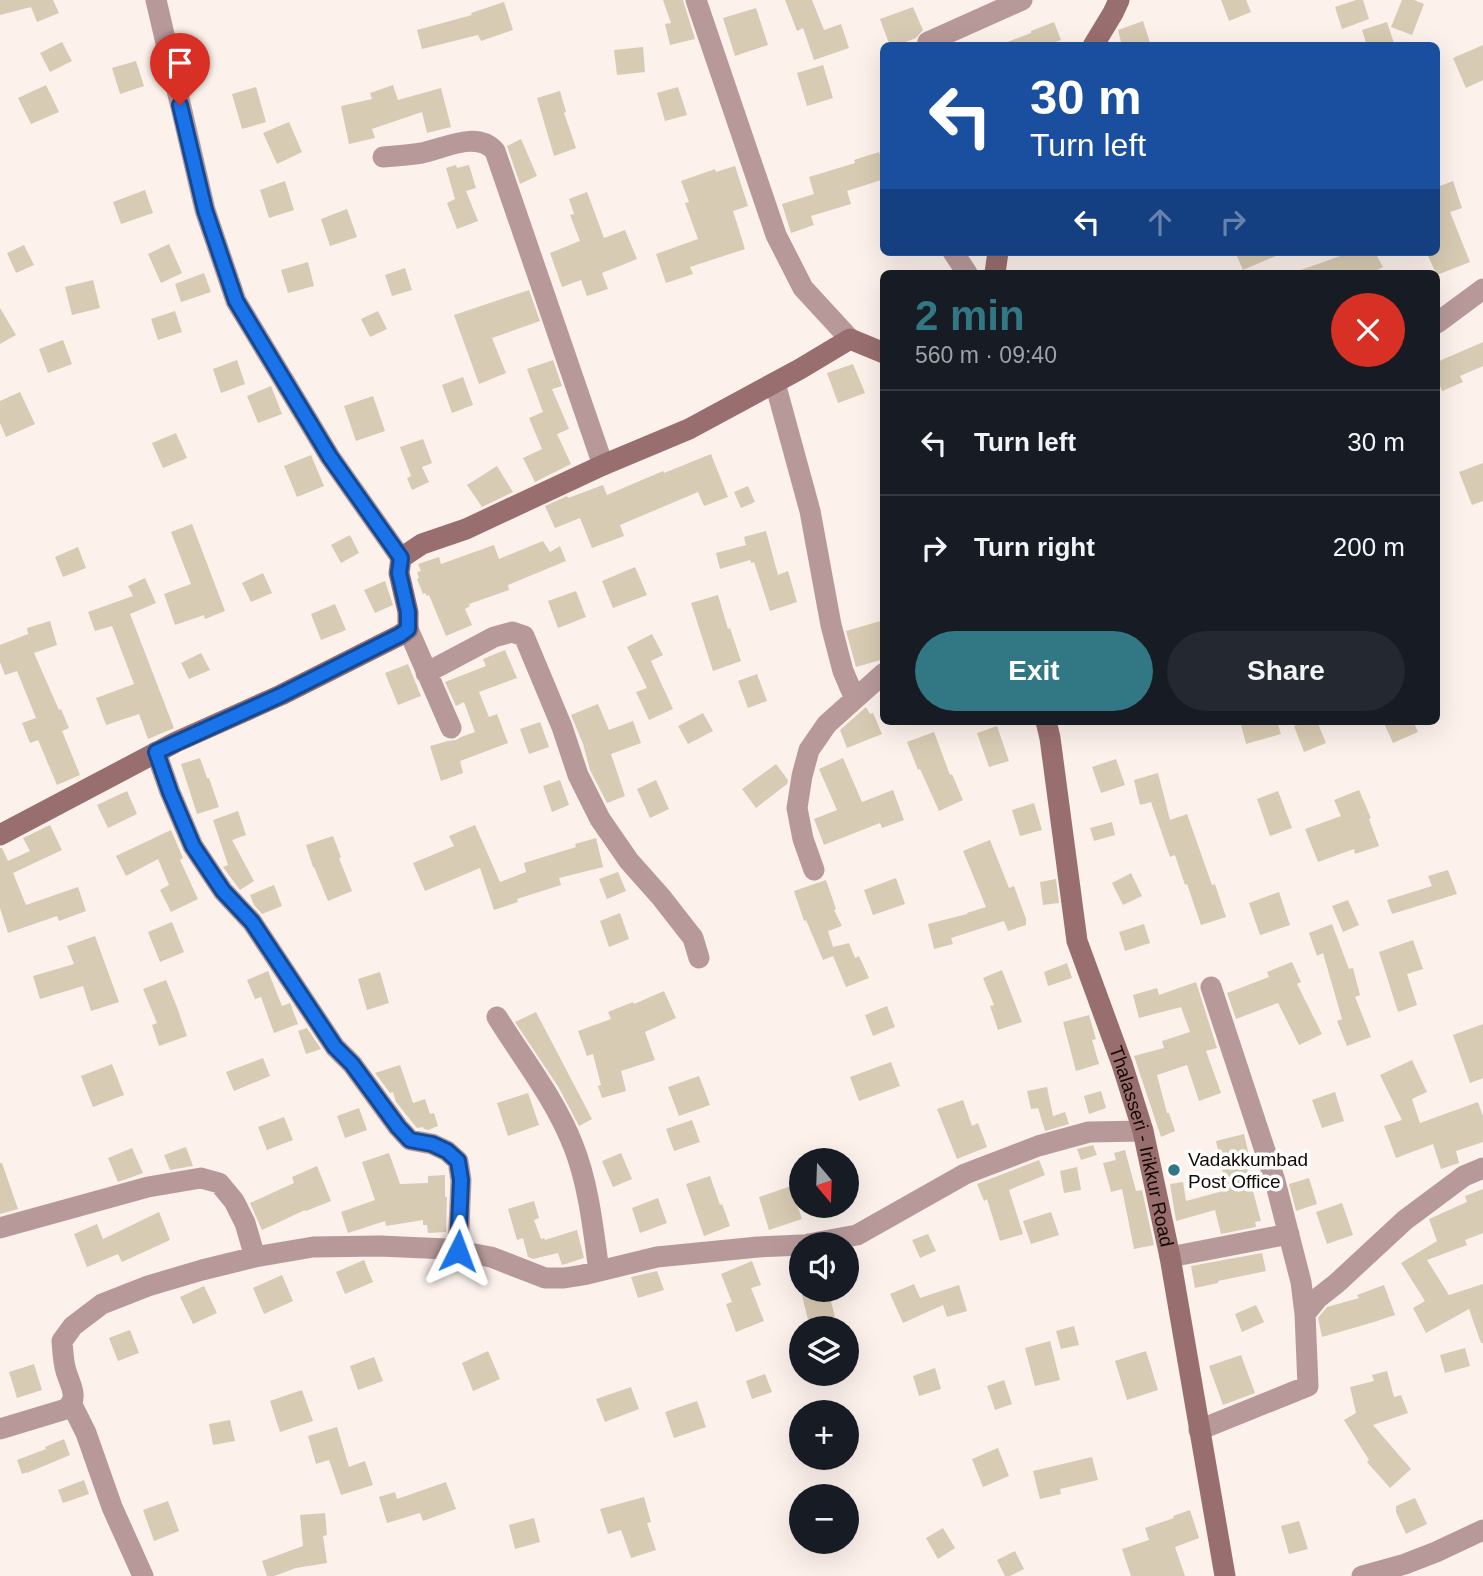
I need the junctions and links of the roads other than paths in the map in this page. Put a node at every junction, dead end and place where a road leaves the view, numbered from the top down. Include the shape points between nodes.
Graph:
1 (156, 0) edge
2 (696, 0) edge
3 (1022, 0) edge
4 (1119, 0) edge
5 (928, 42) edge
6 (1095, 42) edge
7 (383, 158) dead end
8 (1483, 289) edge
9 (1440, 321) edge
10 (850, 339) junction
11 (880, 351) edge
12 (775, 383) junction
13 (603, 465) junction
14 (401, 558) junction
15 (408, 629) junction
16 (426, 673) junction
17 (880, 677) edge
18 (855, 699) junction
19 (1047, 725) edge
20 (451, 727) dead end
21 (156, 752) junction
22 (0, 835) edge
23 (814, 870) dead end
24 (699, 958) dead end
25 (1210, 987) dead end
26 (497, 1017) dead end
27 (1143, 1130) junction
28 (1483, 1168) edge
29 (0, 1228) edge
30 (859, 1234) edge
31 (1289, 1234) junction
32 (789, 1246) edge
33 (458, 1251) junction
34 (255, 1257) junction
35 (1170, 1257) junction
36 (599, 1271) junction
37 (1306, 1314) junction
38 (72, 1405) junction
39 (0, 1429) edge
40 (1199, 1430) junction
41 (1483, 1530) edge
42 (143, 1576) edge
43 (1225, 1576) edge
44 (1362, 1576) edge

1 - 14 street via 205,210 236,301 330,457
2 - 10 street via 776,235 803,288
3 - 5 street
4 - 6 street
7 - 13 street via 472,141 490,145 495,151
8 - 9 street
10 - 11 street
10 - 12 street
12 - 13 street via 689,429
12 - 18 street via 810,511 831,625
13 - 14 street via 466,529 422,544
14 - 15 street
15 - 16 street
15 - 21 street via 281,695
16 - 20 street
16 - 24 street via 494,638 512,632 523,636 600,819 693,938
17 - 18 street
18 - 23 street via 827,724 808,750 797,808
19 - 27 street, Thalasseri - Irikkur Road via 1077,941
21 - 22 street
21 - 33 street via 193,846 223,891 252,922 335,1047 410,1140 439,1147 458,1161
25 - 31 street
26 - 36 street via 560,1117 573,1146
27 - 30 street via 1089,1132 1038,1146 965,1174
27 - 35 street, Thalasseri - Irikkur Road
28 - 37 street via 1464,1176 1405,1220
29 - 34 street via 148,1187 201,1178 219,1183 234,1201
31 - 35 street
31 - 37 street
32 - 36 street via 657,1257
33 - 34 street via 313,1247
33 - 36 street via 491,1257 545,1278
34 - 38 street via 148,1286 102,1304 73,1326 62,1341
35 - 40 street, Thalasseri - Irikkur Road
37 - 40 street via 1308,1386
38 - 39 street
38 - 42 street
40 - 43 street, Thalasseri - Irikkur Road
41 - 44 street via 1426,1556

